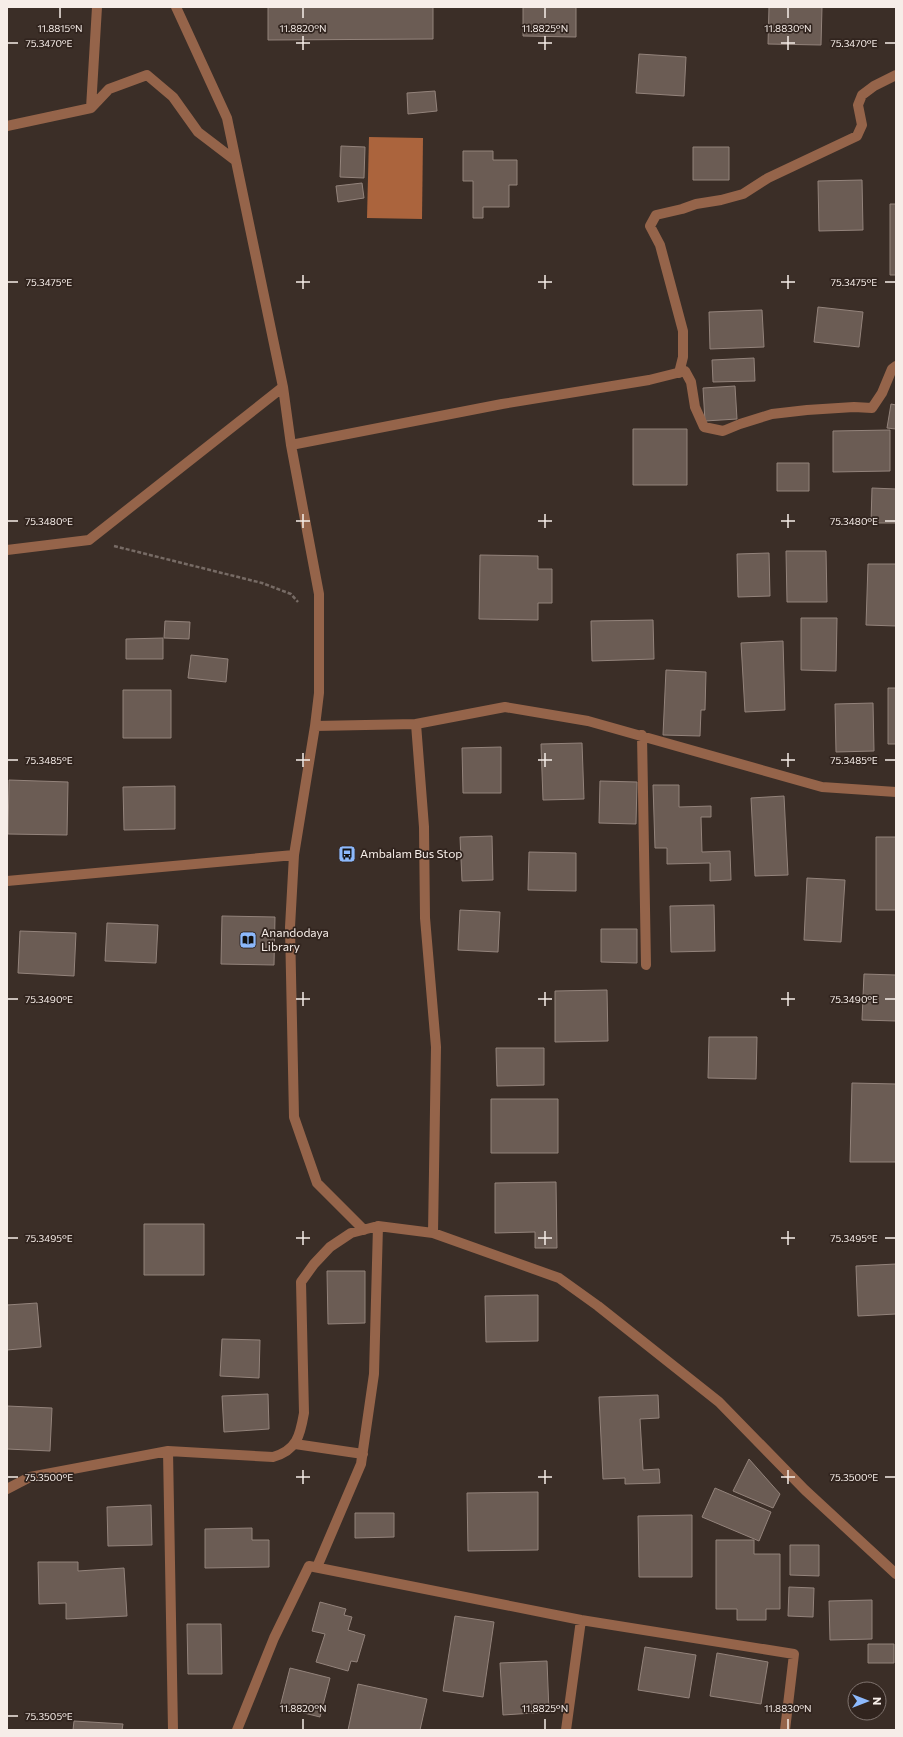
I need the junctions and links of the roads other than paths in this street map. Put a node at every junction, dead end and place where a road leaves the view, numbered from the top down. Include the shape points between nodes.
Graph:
1 (97, 7) edge
2 (176, 7) edge
3 (896, 75) edge
4 (91, 108) junction
5 (7, 126) edge
6 (236, 161) junction
7 (896, 366) edge
8 (679, 373) junction
9 (283, 387) junction
10 (291, 445) junction
11 (7, 550) edge
12 (416, 724) junction
13 (315, 726) junction
14 (642, 736) junction
15 (896, 792) edge
16 (294, 855) junction
17 (7, 881) edge
18 (646, 965) dead end
19 (378, 1226) junction
20 (364, 1230) junction
21 (433, 1233) junction
22 (295, 1444) junction
23 (168, 1451) junction
24 (363, 1454) junction
25 (7, 1490) edge
26 (317, 1567) junction
27 (896, 1574) edge
28 (581, 1620) junction
29 (173, 1730) edge
30 (237, 1730) edge
31 (566, 1730) edge
32 (785, 1730) edge

1 - 4 street
2 - 6 street via 227,118
3 - 8 street via 862,95 858,105 862,125 857,136 768,178 743,194 656,215 650,226 660,245 683,331 683,357
4 - 5 street
4 - 6 street via 109,89 147,75 173,96 198,132
6 - 9 street
7 - 8 street via 872,408 854,407 772,414 723,431 704,427 695,407 691,382 684,371
8 - 10 street
9 - 10 street
9 - 11 street via 89,540
10 - 13 street via 319,594 319,693
12 - 13 street
12 - 14 street via 505,707 588,721
12 - 21 street via 424,827 425,918 436,1047
13 - 16 street
14 - 15 street via 822,787
14 - 18 street
16 - 17 street
16 - 20 street via 290,927 294,1117 317,1183
19 - 20 street
19 - 21 street
19 - 24 street via 374,1374
20 - 22 street via 351,1233 330,1247 301,1282 304,1413 301,1431
21 - 27 street via 559,1278 598,1306 718,1402 805,1490
22 - 23 street via 284,1454 273,1457
22 - 24 street
23 - 25 street via 30,1477
23 - 29 street
24 - 26 street
26 - 28 street
26 - 30 street via 310,1566 274,1638
28 - 31 street
28 - 32 street via 794,1654

